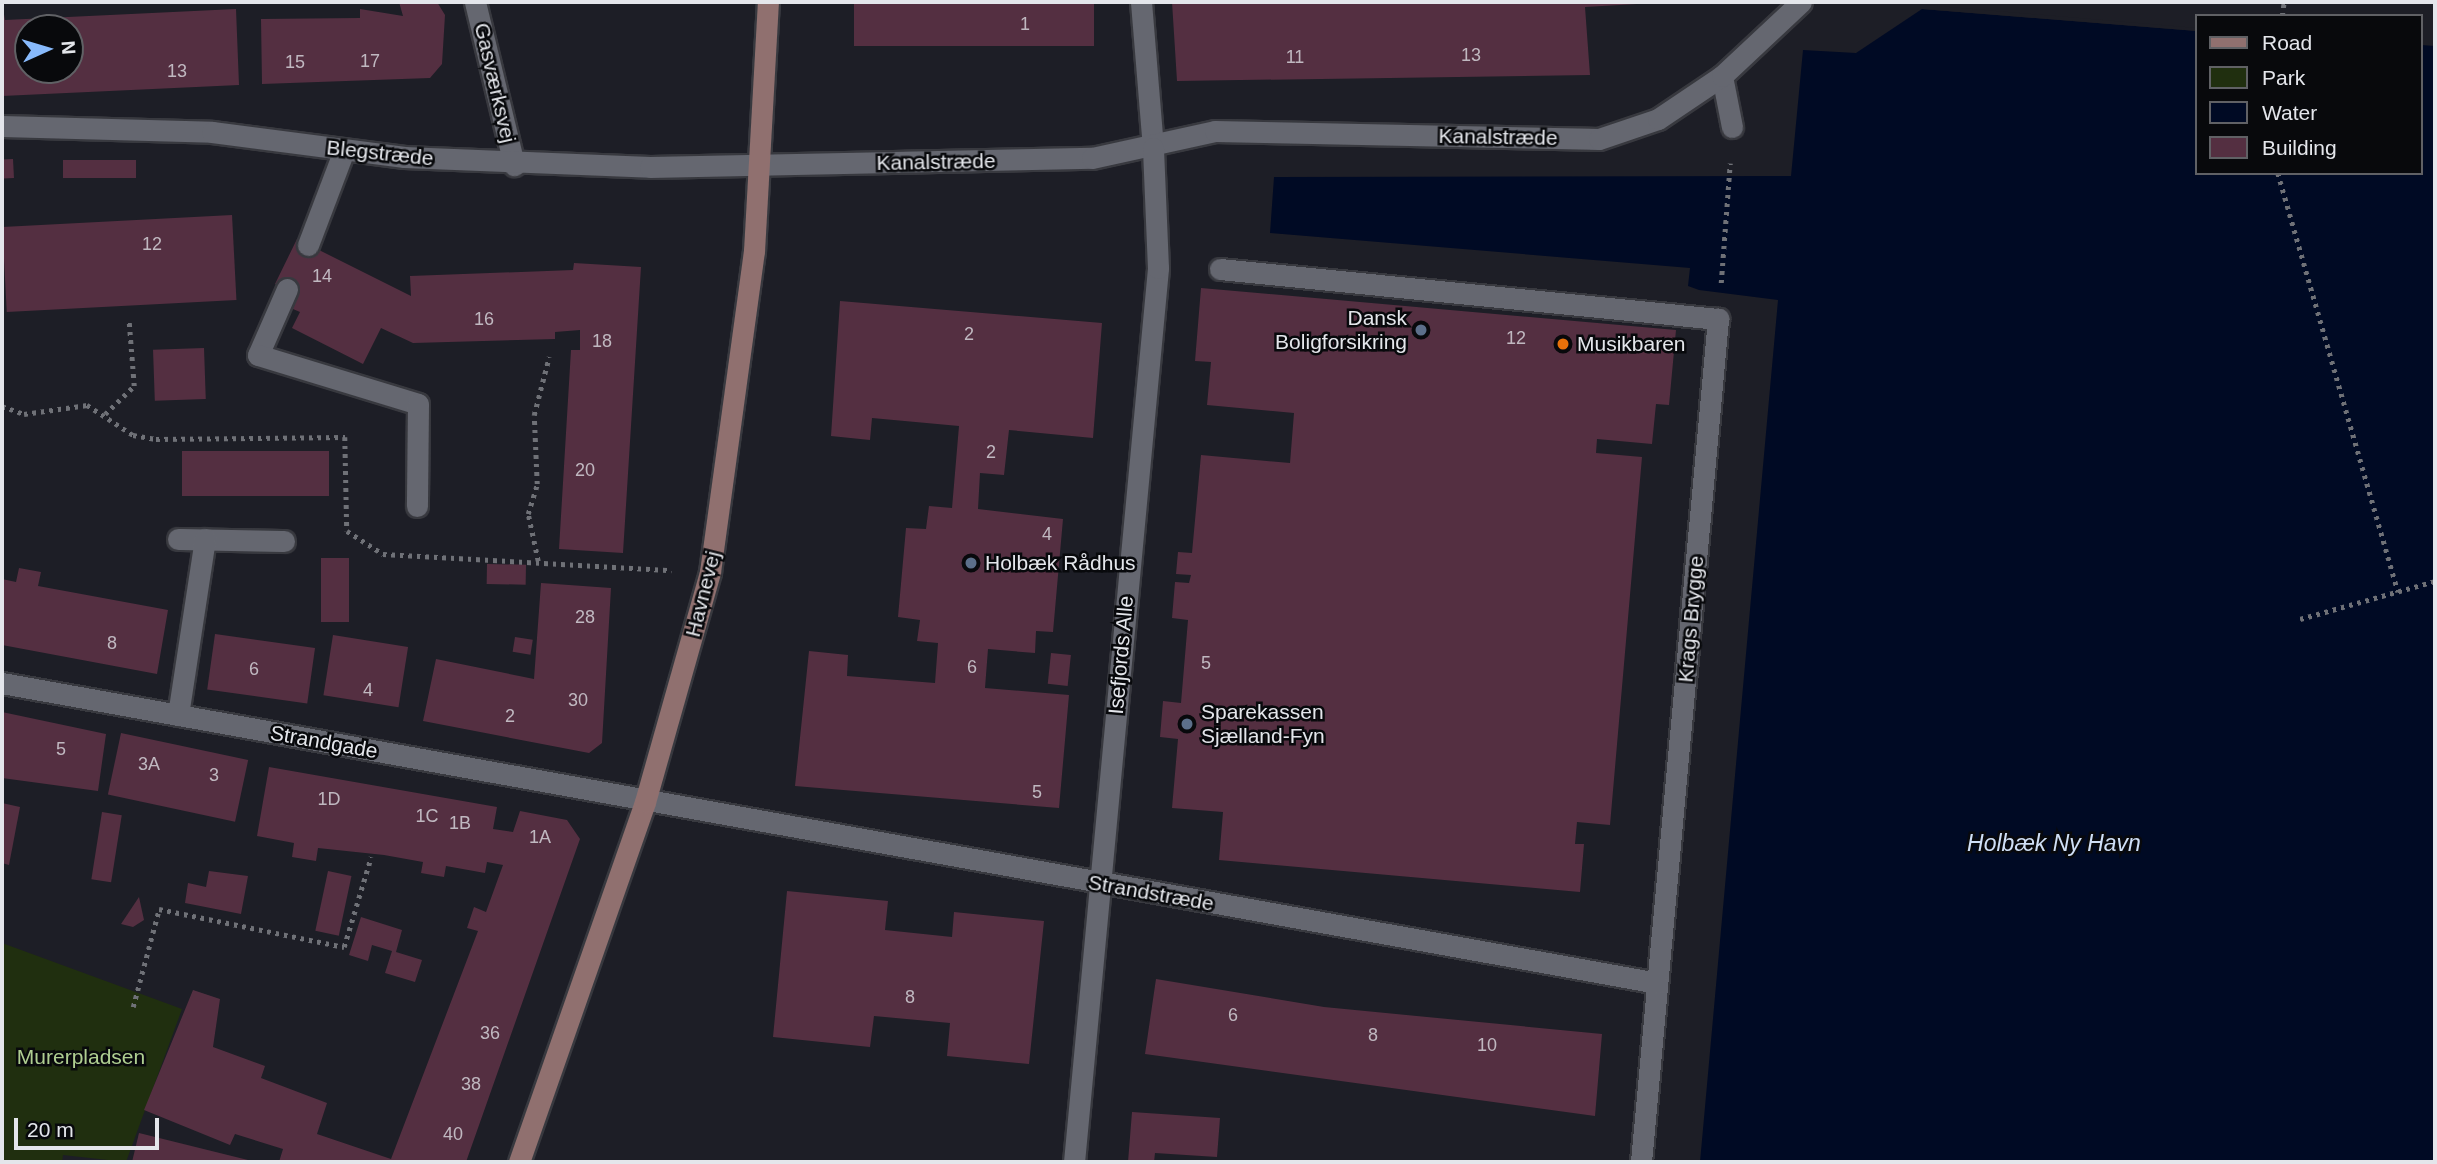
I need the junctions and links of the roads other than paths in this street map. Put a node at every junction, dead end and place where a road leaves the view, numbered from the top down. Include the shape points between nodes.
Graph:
1 (475, 2) edge
2 (768, 2) edge
3 (1141, 2) edge
4 (1801, 2) edge
5 (1722, 76) junction
6 (2, 126) edge
7 (1732, 127) road end
8 (1153, 148) junction
9 (344, 150) junction
10 (514, 165) junction
11 (760, 166) junction
12 (308, 245) dead end
13 (1220, 269) dead end
14 (287, 289) dead end
15 (417, 506) dead end
16 (178, 539) dead end
17 (205, 539) junction
18 (284, 541) dead end
19 (2, 683) edge
20 (178, 715) junction
21 (645, 802) junction
22 (1100, 884) junction
23 (1657, 983) junction
24 (519, 1162) edge
25 (1074, 1162) edge
26 (1641, 1162) edge

1 - 10 street, Gasværksvej
2 - 11 street, Havnevej
3 - 8 street
4 - 5 street, Kanalstræde
5 - 7 street
5 - 8 street, Kanalstræde via 1658,119 1600,139 1215,131
6 - 9 street, Blegstræde via 212,132
8 - 11 street, Kanalstræde via 1093,158
8 - 22 street, Isefjords Alle via 1158,268
9 - 10 street, Blegstræde
9 - 12 street
10 - 11 street, Blegstræde
11 - 21 street, Havnevej via 739,391 710,572
13 - 23 street, Krags Brygge via 1718,319
14 - 15 street via 258,355 418,404
16 - 17 street
17 - 18 street
17 - 20 street
19 - 20 street, Strandgade
20 - 21 street, Strandgade
21 - 22 street, Strandstræde
21 - 24 street, Havnevej
22 - 23 street, Strandstræde
22 - 25 street, Isefjords Alle
23 - 26 street, Krags Brygge

